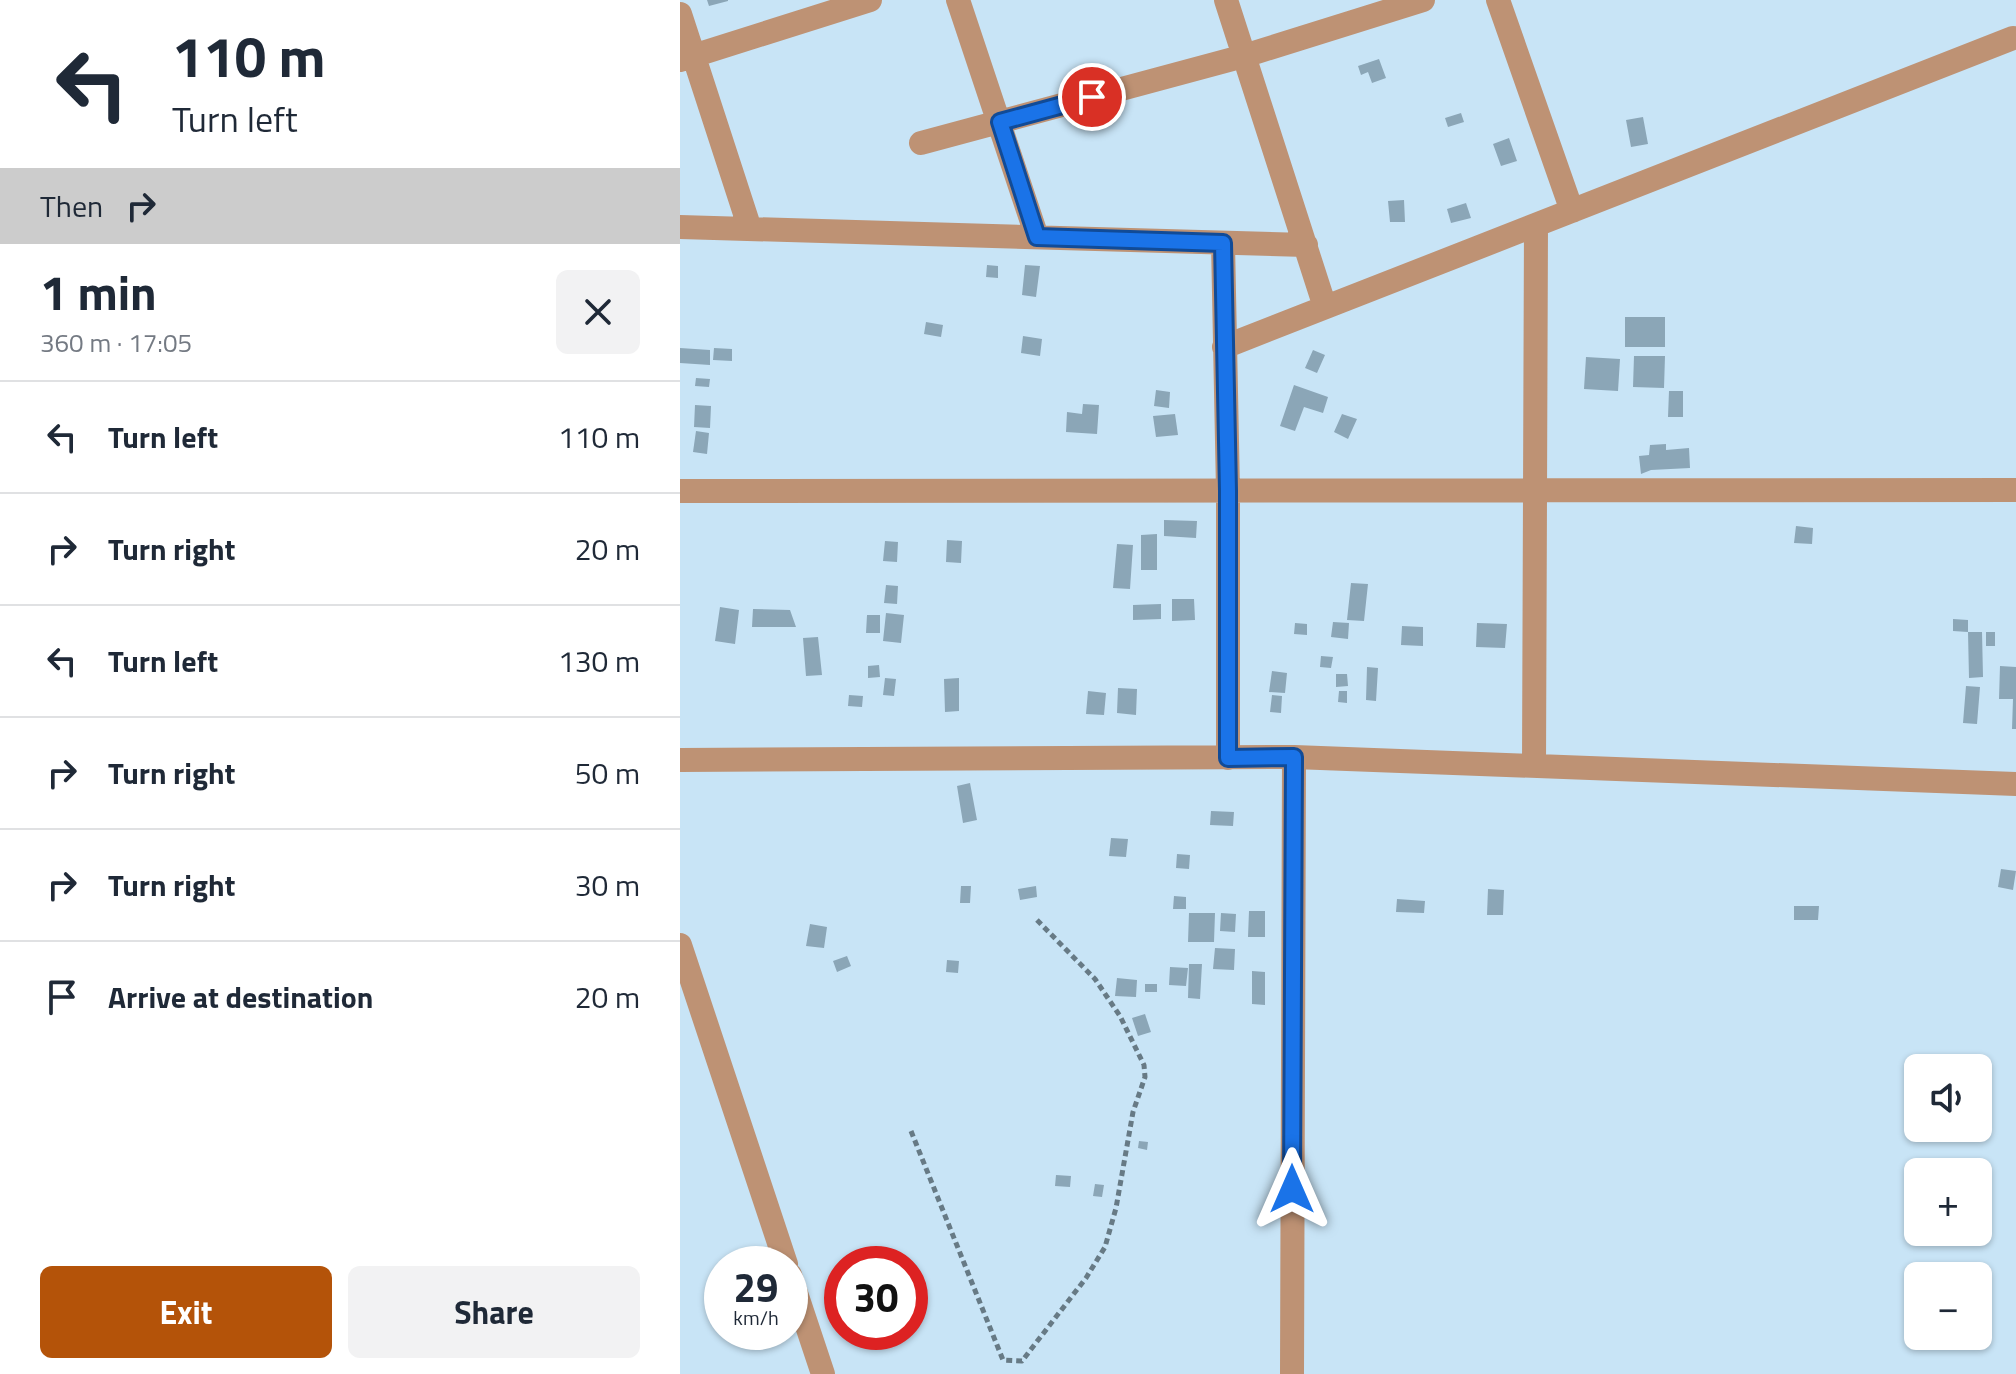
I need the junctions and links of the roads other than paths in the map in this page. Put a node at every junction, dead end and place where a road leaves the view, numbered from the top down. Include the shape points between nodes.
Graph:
1 (870, 0) edge
2 (958, 0) edge
3 (1226, 0) edge
4 (1423, 0) edge
5 (1498, 0) edge
6 (680, 14) edge
7 (2013, 38) dead end
8 (1244, 56) junction
9 (687, 58) edge
10 (1000, 122) junction
11 (921, 143) dead end
12 (1572, 211) junction
13 (1536, 225) junction
14 (680, 227) edge
15 (750, 229) junction
16 (1037, 237) junction
17 (1223, 243) junction
18 (1306, 245) junction
19 (1325, 307) junction
20 (1224, 347) junction
21 (1534, 490) junction
22 (2016, 490) edge
23 (680, 491) edge
24 (1228, 491) junction
25 (1294, 757) junction
26 (1228, 758) junction
27 (680, 760) edge
28 (1534, 766) junction
29 (2016, 784) edge
30 (680, 945) edge
31 (780, 1246) edge
32 (808, 1329) edge
33 (823, 1374) edge
34 (1292, 1374) edge

1 - 9 street
2 - 10 street
3 - 8 street
4 - 8 street
5 - 12 street
6 - 9 street
7 - 12 street
8 - 10 street
8 - 18 street
9 - 15 street
10 - 11 street
10 - 16 street
12 - 13 street
13 - 19 street
13 - 21 street
14 - 15 street
15 - 16 street
16 - 17 street
17 - 18 street
17 - 20 street
18 - 19 street
19 - 20 street
20 - 24 street
21 - 22 street
21 - 24 street
21 - 28 street
23 - 24 street
24 - 26 street
25 - 26 street
25 - 28 street
25 - 34 street
26 - 27 street
28 - 29 street
30 - 31 street
32 - 33 street

